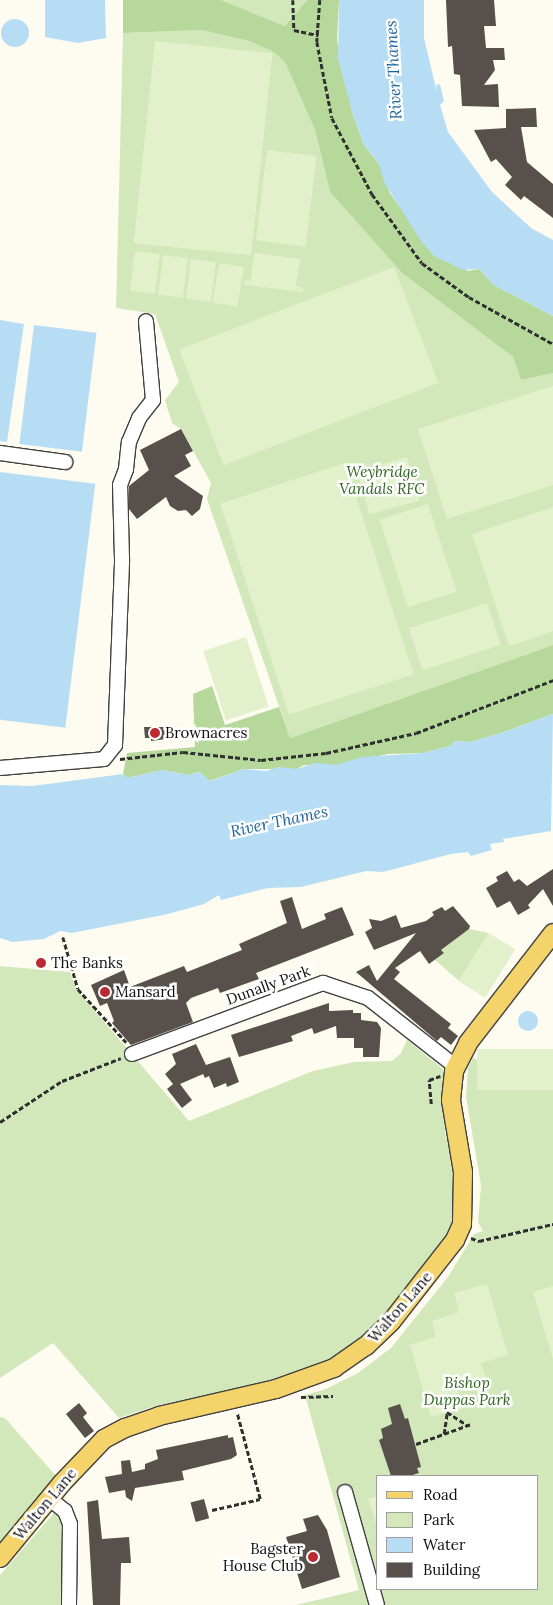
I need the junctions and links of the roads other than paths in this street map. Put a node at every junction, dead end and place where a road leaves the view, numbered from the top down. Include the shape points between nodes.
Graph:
1 (146, 321) dead end
2 (0, 453) edge
3 (65, 462) dead end
4 (0, 768) edge
5 (553, 933) edge
6 (134, 1053) road end
7 (454, 1072) junction
8 (344, 1492) dead end
9 (50, 1499) junction
10 (0, 1558) edge
11 (69, 1605) edge
12 (377, 1605) edge

1 - 4 street via 153,400 139,418 129,442 126,469 120,485 122,559 117,737 104,759
2 - 3 street
5 - 7 main road, Walton Lane via 468,1042
6 - 7 street, Dunally Park via 322,982 368,998
7 - 9 main road, Walton Lane via 451,1100 464,1172 465,1208 455,1240 391,1322 351,1358 300,1381 234,1400 159,1416 125,1428 104,1439 87,1455
8 - 12 street
9 - 10 main road, Walton Lane
9 - 11 street via 69,1517

